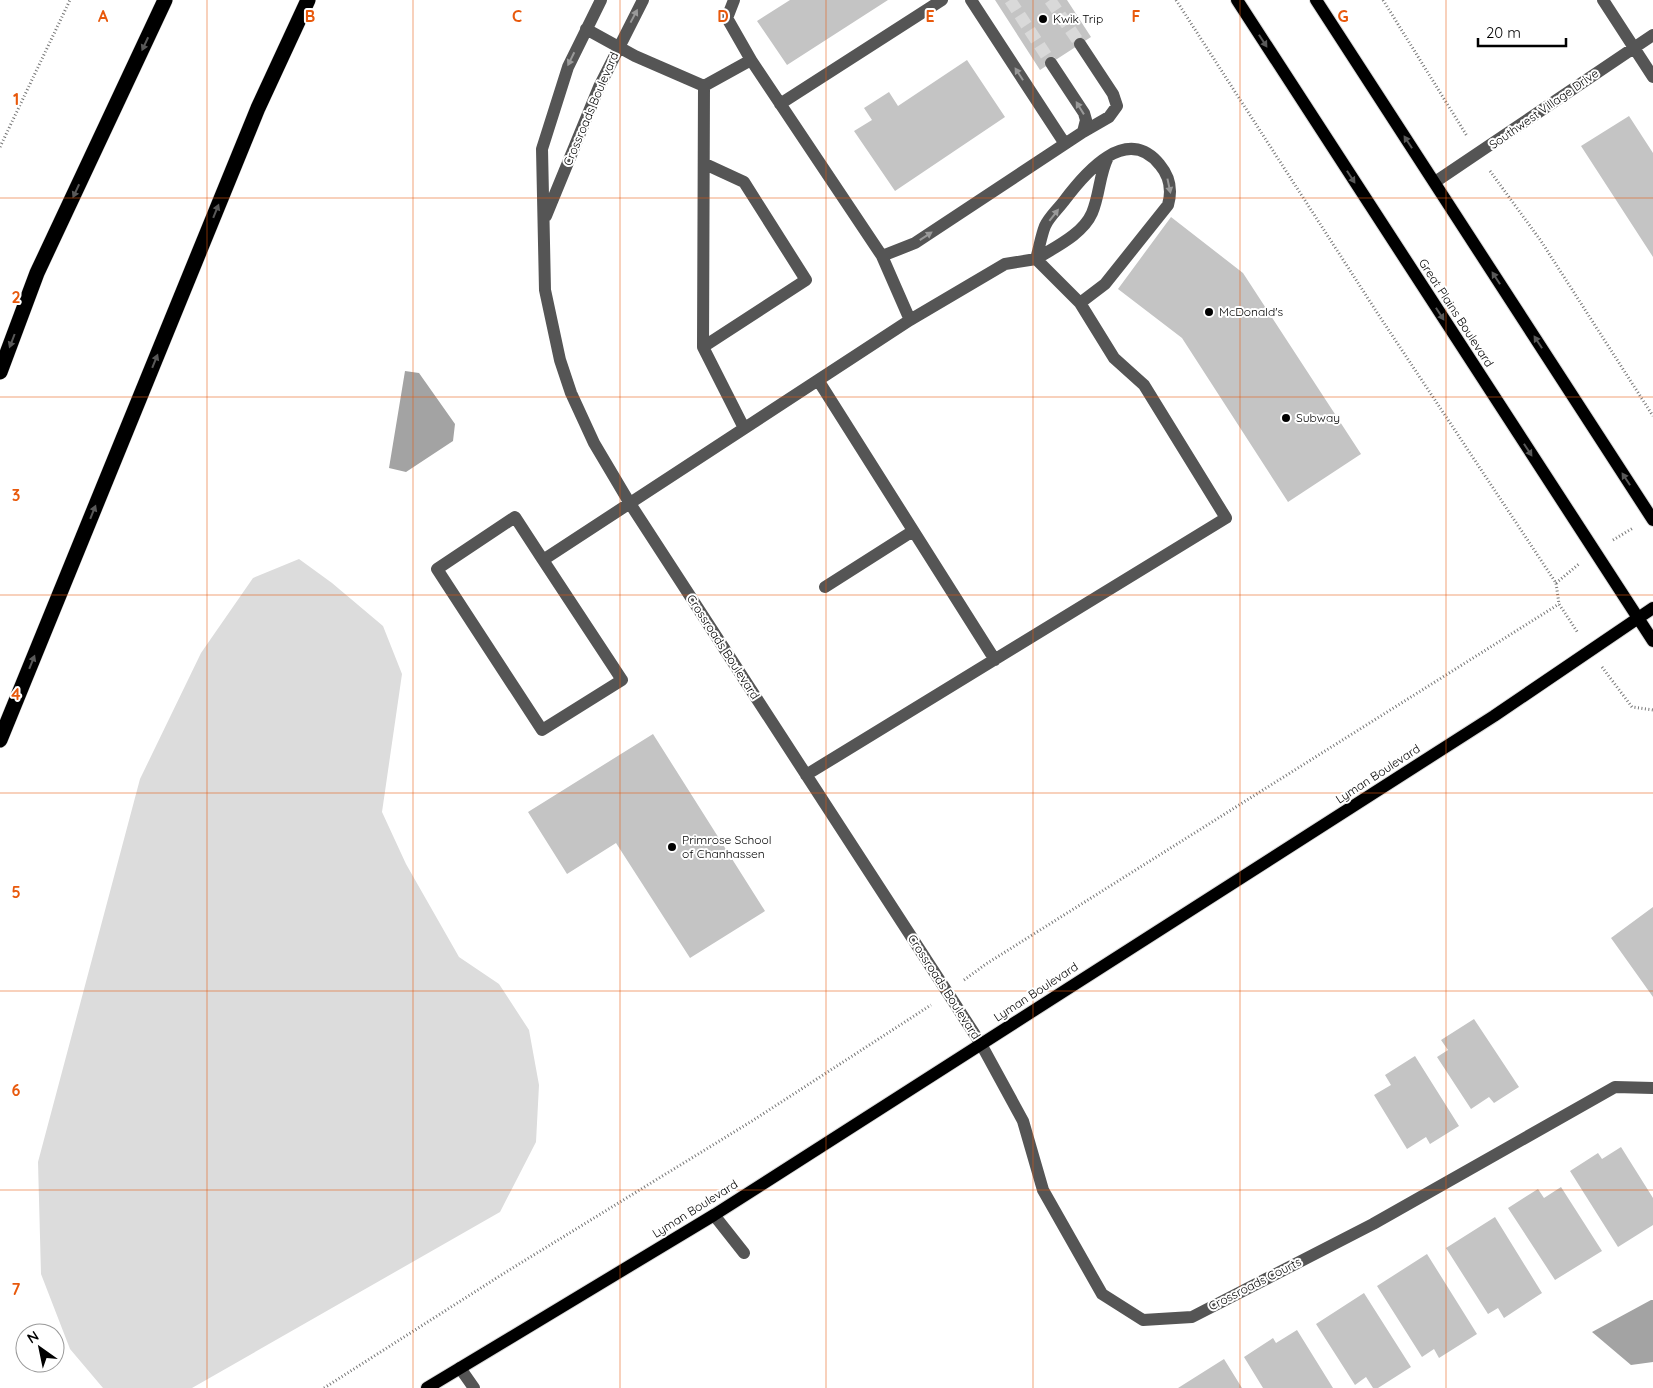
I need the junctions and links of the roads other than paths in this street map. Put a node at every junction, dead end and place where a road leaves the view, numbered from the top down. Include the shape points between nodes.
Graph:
1 (165, 0) edge
2 (308, 0) edge
3 (601, 0) edge
4 (642, 0) edge
5 (734, 0) edge
6 (942, 0) edge
7 (971, 0) edge
8 (1236, 0) edge
9 (1316, 0) edge
10 (1603, 0) edge
11 (586, 29) junction
12 (1653, 35) edge
13 (1080, 44) tunnel mouth
14 (618, 47) junction
15 (1634, 47) junction
16 (751, 60) junction
17 (1051, 63) tunnel mouth
18 (1653, 77) edge
19 (704, 86) junction
20 (780, 104) junction
21 (1083, 132) junction
22 (1065, 144) junction
23 (1108, 156) junction
24 (705, 164) junction
25 (1434, 182) junction
26 (544, 221) junction
27 (882, 256) junction
28 (1036, 260) junction
29 (1080, 303) junction
30 (910, 320) junction
31 (703, 347) junction
32 (0, 372) edge
33 (818, 380) junction
34 (744, 428) junction
35 (629, 502) junction
36 (1653, 520) edge
37 (913, 531) junction
38 (543, 560) junction
39 (825, 587) dead end
40 (1653, 608) edge
41 (1639, 618) junction
42 (1653, 641) edge
43 (995, 660) junction
44 (0, 740) edge
45 (806, 775) junction
46 (981, 1044) junction
47 (1653, 1088) edge
48 (714, 1214) junction
49 (744, 1253) dead end
50 (460, 1368) junction
51 (428, 1388) edge
52 (474, 1388) edge

1 -> 32 highway via 38,272
44 -> 2 highway via 258,108
3 - 11 street, Crossroads Boulevard
14 -> 4 street, Crossroads Boulevard
5 - 16 street via 727,18
6 - 20 street
22 -> 7 street
8 -> 41 main road, Great Plains Boulevard
25 -> 9 main road
10 - 15 street
11 - 14 street
11 -> 26 street, Crossroads Boulevard via 568,66 542,149
12 - 15 street, Southwest Village Drive
13 - 21 street via 1113,94 1117,106 1109,117
14 - 19 street
14 - 26 street, Crossroads Boulevard
15 - 18 street
15 - 25 street, Southwest Village Drive
16 - 19 street
16 - 20 street
21 -> 17 street via 1086,126 1084,113
19 - 24 street
20 - 27 street
21 - 22 street
27 -> 22 street via 915,243
28 -> 23 street via 1046,225 1079,182
23 - 28 street via 1088,221
23 -> 29 street via 1135,149 1146,151 1164,170 1171,194 1168,205 1105,284
24 - 31 street
24 - 31 street via 744,182 806,280
36 -> 25 main road
26 - 35 street, Crossroads Boulevard via 545,290 560,360 594,443
27 - 30 street
28 - 29 street
28 - 30 street via 1005,264
29 - 43 street via 1114,358 1144,385 1226,518
30 - 33 street
31 - 34 street
33 - 34 street
33 - 37 street
34 - 35 street
35 - 38 street
35 - 45 street, Crossroads Boulevard
37 - 39 street
37 - 43 street
38 - 38 street via 515,518 437,569 542,730 622,680
40 - 41 main road, Lyman Boulevard
41 - 42 main road, Great Plains Boulevard
41 - 46 main road, Lyman Boulevard via 1494,716
43 - 45 street
45 - 46 street, Crossroads Boulevard
46 - 47 street, Crossroads Courts via 1023,1122 1043,1190 1102,1294 1143,1320 1192,1317 1373,1224 1615,1087
46 - 48 main road, Lyman Boulevard
48 - 49 street
48 - 50 main road, Lyman Boulevard
50 - 51 main road, Lyman Boulevard
50 - 52 street

